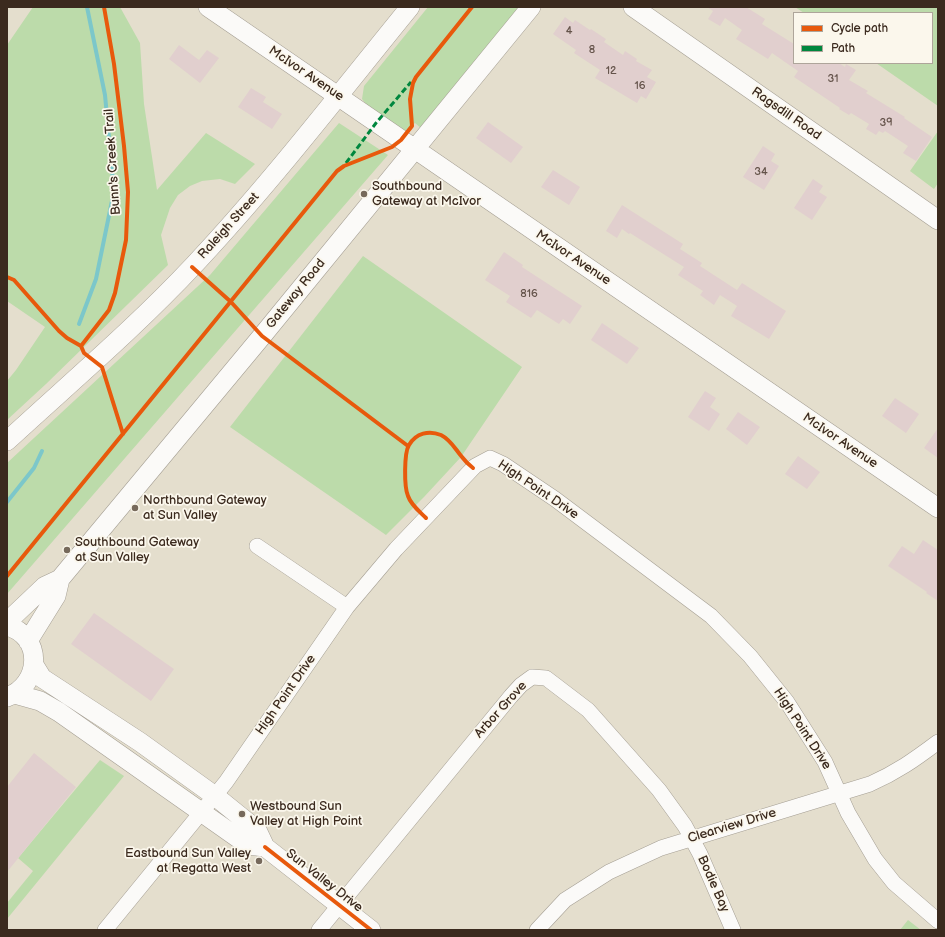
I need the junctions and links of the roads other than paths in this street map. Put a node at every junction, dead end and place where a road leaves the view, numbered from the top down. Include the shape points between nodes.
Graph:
1 (208, 7) edge
2 (410, 7) edge
3 (530, 7) edge
4 (633, 7) edge
5 (337, 96) junction
6 (414, 149) junction
7 (938, 220) edge
8 (7, 441) edge
9 (938, 508) edge
10 (257, 546) dead end
11 (60, 579) junction
12 (347, 607) junction
13 (7, 622) edge
14 (7, 626) edge
15 (28, 641) junction
16 (34, 665) junction
17 (11, 695) edge
18 (938, 742) edge
19 (840, 792) junction
20 (208, 804) junction
21 (692, 838) junction
22 (339, 905) junction
23 (938, 921) edge
24 (105, 930) edge
25 (319, 930) edge
26 (371, 930) edge
27 (537, 930) edge
28 (733, 930) edge

1 - 5 street, McIvor Avenue
2 - 5 street, Raleigh Street
3 - 6 street, Gateway Road
4 - 7 street, Ragsdill Road
5 - 6 street, McIvor Avenue
5 - 8 street, Raleigh Street via 249,205 192,267 152,308
6 - 9 street, McIvor Avenue
6 - 11 street, Gateway Road
10 - 12 street
11 - 13 street, Gateway Road via 45,586
11 - 15 street, Gateway Road via 56,596
12 - 19 street, High Point Drive via 396,549 475,466 490,458 555,499 711,616 750,656 787,702 825,762
12 - 20 street, High Point Drive
14 - 15 street via 18,630
15 - 16 street via 34,656
16 - 17 street via 28,682
16 - 20 street, Sun Valley Drive via 42,678 140,742
17 - 20 street, Sun Valley Drive via 40,701
18 - 19 street, Clearview Drive via 913,762 892,774 870,784
19 - 21 street, Clearview Drive
19 - 23 street via 848,813 875,859 894,883
20 - 22 street, Sun Valley Drive via 248,845 265,847
20 - 24 street, High Point Drive
21 - 22 street, Arbor Grove via 659,790 588,710 546,678 532,677 511,696
21 - 27 street, Clearview Drive via 661,848 609,872 564,900
21 - 28 street, Bodie Bay
22 - 25 street, Arbor Grove
22 - 26 street, Sun Valley Drive

